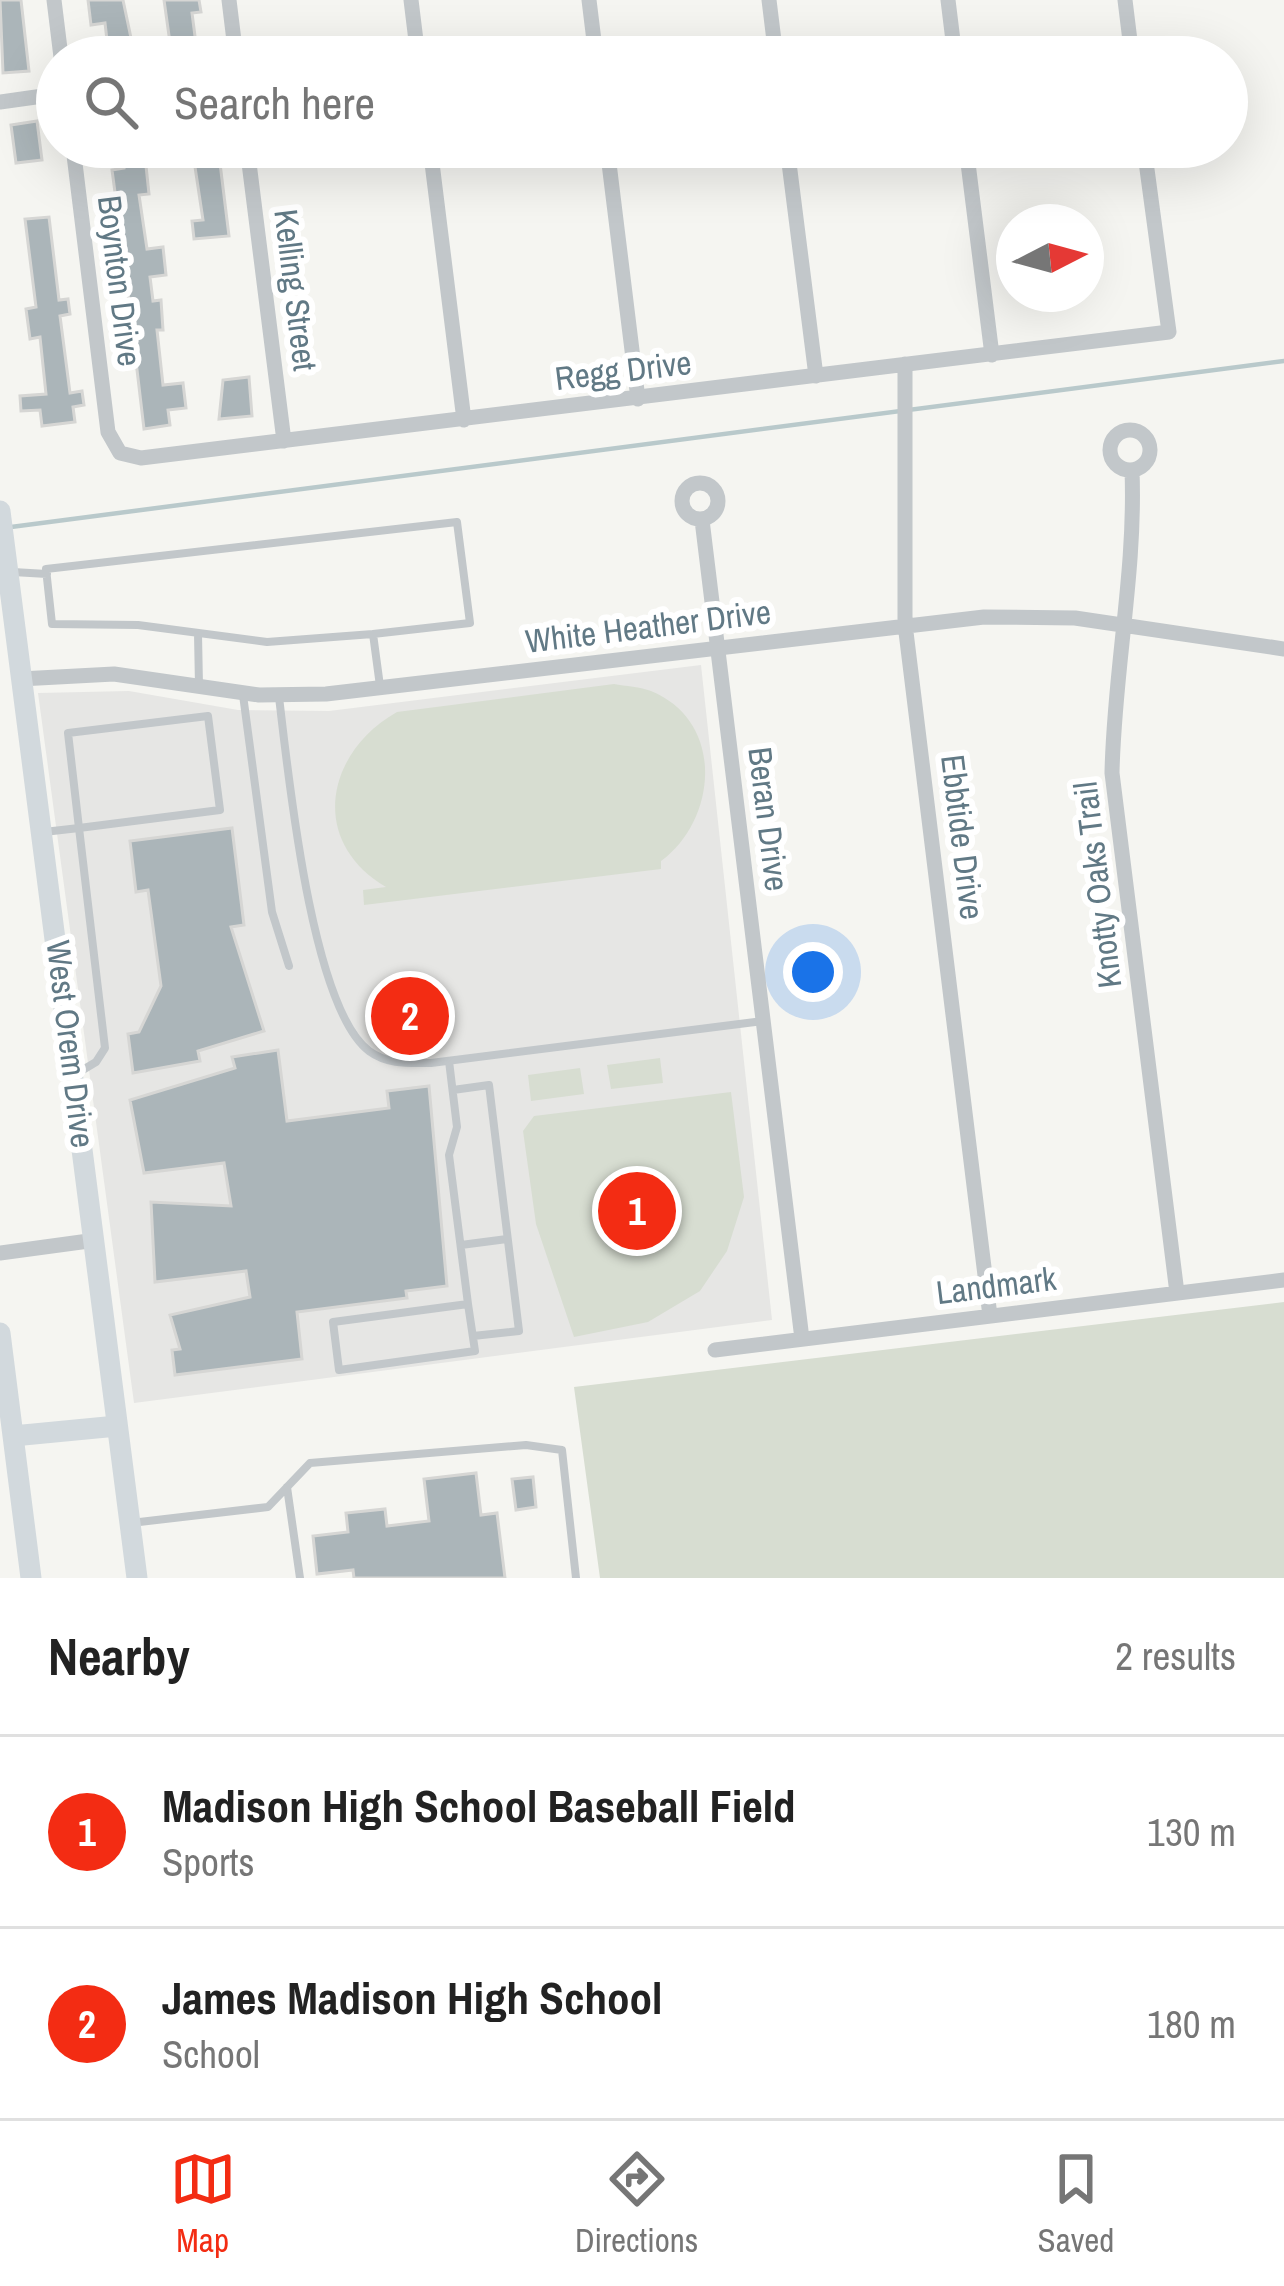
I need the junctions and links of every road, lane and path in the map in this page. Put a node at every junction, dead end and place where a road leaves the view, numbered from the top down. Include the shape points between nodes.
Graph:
1 (54, 0) edge
2 (229, 0) edge
3 (411, 0) edge
4 (589, 0) edge
5 (769, 0) edge
6 (948, 0) edge
7 (1125, 0) edge
8 (58, 36) edge
9 (233, 36) edge
10 (415, 36) edge
11 (593, 36) edge
12 (773, 36) edge
13 (952, 36) edge
14 (1129, 36) edge
15 (36, 97) edge
16 (0, 102) edge
17 (76, 168) edge
18 (251, 168) edge
19 (433, 168) edge
20 (610, 168) edge
21 (790, 168) edge
22 (969, 168) edge
23 (1147, 168) edge
24 (992, 355) junction
25 (905, 364) junction
26 (816, 376) junction
27 (638, 399) junction
28 (464, 420) junction
29 (107, 422) joint
30 (284, 441) junction
31 (1132, 470) dead end
32 (0, 511) edge
33 (702, 520) dead end
34 (6, 566) junction
35 (47, 574) junction
36 (905, 624) junction
37 (1125, 625) junction
38 (198, 634) junction
39 (373, 634) junction
40 (717, 648) junction
41 (1284, 649) edge
42 (20, 679) junction
43 (207, 688) junction
44 (380, 688) junction
45 (243, 693) junction
46 (279, 697) junction
47 (208, 716) junction
48 (79, 828) junction
49 (44, 832) junction
50 (290, 966) dead end
51 (764, 1021) junction
52 (449, 1061) junction
53 (75, 1075) junction
54 (453, 1090) junction
55 (508, 1239) junction
56 (96, 1240) junction
57 (461, 1245) junction
58 (0, 1252) edge
59 (1284, 1280) edge
60 (1177, 1293) junction
61 (468, 1304) junction
62 (990, 1316) junction
63 (0, 1334) edge
64 (472, 1336) junction
65 (802, 1340) junction
66 (715, 1350) dead end
67 (117, 1426) junction
68 (13, 1436) junction
69 (287, 1485) junction
70 (130, 1523) junction
71 (31, 1578) edge
72 (137, 1578) edge
73 (300, 1578) edge
74 (576, 1578) edge

1 - 8 street
2 - 9 street
3 - 10 street
4 - 11 street
5 - 12 street
6 - 13 street
7 - 14 street
15 - 16 street
17 - 29 street, Boynton Drive
18 - 30 street, Kelling Street
19 - 28 street
20 - 27 street
21 - 26 street
22 - 24 street
23 - 24 street, Regg Drive via 1168,332
24 - 25 street, Regg Drive
25 - 26 street, Regg Drive
25 - 36 street, Ebbtide Drive
26 - 27 street, Regg Drive
27 - 28 street, Regg Drive
28 - 30 street, Regg Drive
29 - 30 street, Regg Drive via 120,453 140,458
31 - 37 street, Knotty Oaks Trail
32 - 34 main road, West Orem Drive
33 - 40 street, Beran Drive
34 - 35 lane
34 - 42 main road, West Orem Drive
35 - 38 lane via 52,624
35 - 39 lane via 457,522 470,623
36 - 37 street, White Heather Drive via 1007,617
36 - 40 street, White Heather Drive
36 - 62 street, Ebbtide Drive
37 - 41 street, White Heather Drive
37 - 60 street, Knotty Oaks Trail via 1112,773
38 - 39 lane via 285,642
38 - 43 lane
39 - 44 lane
40 - 44 street, White Heather Drive
40 - 51 street, Beran Drive
42 - 43 street, White Heather Drive via 114,674
42 - 49 main road, West Orem Drive
43 - 45 street, White Heather Drive
43 - 47 lane
44 - 46 street, White Heather Drive
45 - 46 street, White Heather Drive
45 - 50 lane via 272,912
46 - 52 lane via 303,885 347,1024 368,1050 396,1064
47 - 48 lane via 68,733
47 - 48 lane via 220,810
48 - 49 lane
48 - 53 lane via 105,1048
49 - 53 main road, West Orem Drive
51 - 52 lane
51 - 65 street, Beran Drive
52 - 54 lane
53 - 56 main road, West Orem Drive
54 - 55 lane via 489,1084
54 - 57 lane via 457,1127 449,1155
55 - 57 lane
55 - 64 lane via 519,1331
56 - 58 street
56 - 67 main road, West Orem Drive
57 - 61 lane
59 - 60 street, Landmark
60 - 62 street, Landmark
61 - 64 lane
61 - 64 lane via 333,1322 338,1370 475,1351
62 - 65 street, Landmark
63 - 68 main road
65 - 66 street, Landmark
67 - 68 main road
67 - 70 main road, West Orem Drive
68 - 71 main road
69 - 70 lane via 268,1507
69 - 73 lane
69 - 74 lane via 310,1462 526,1445 562,1450
70 - 72 main road, West Orem Drive

